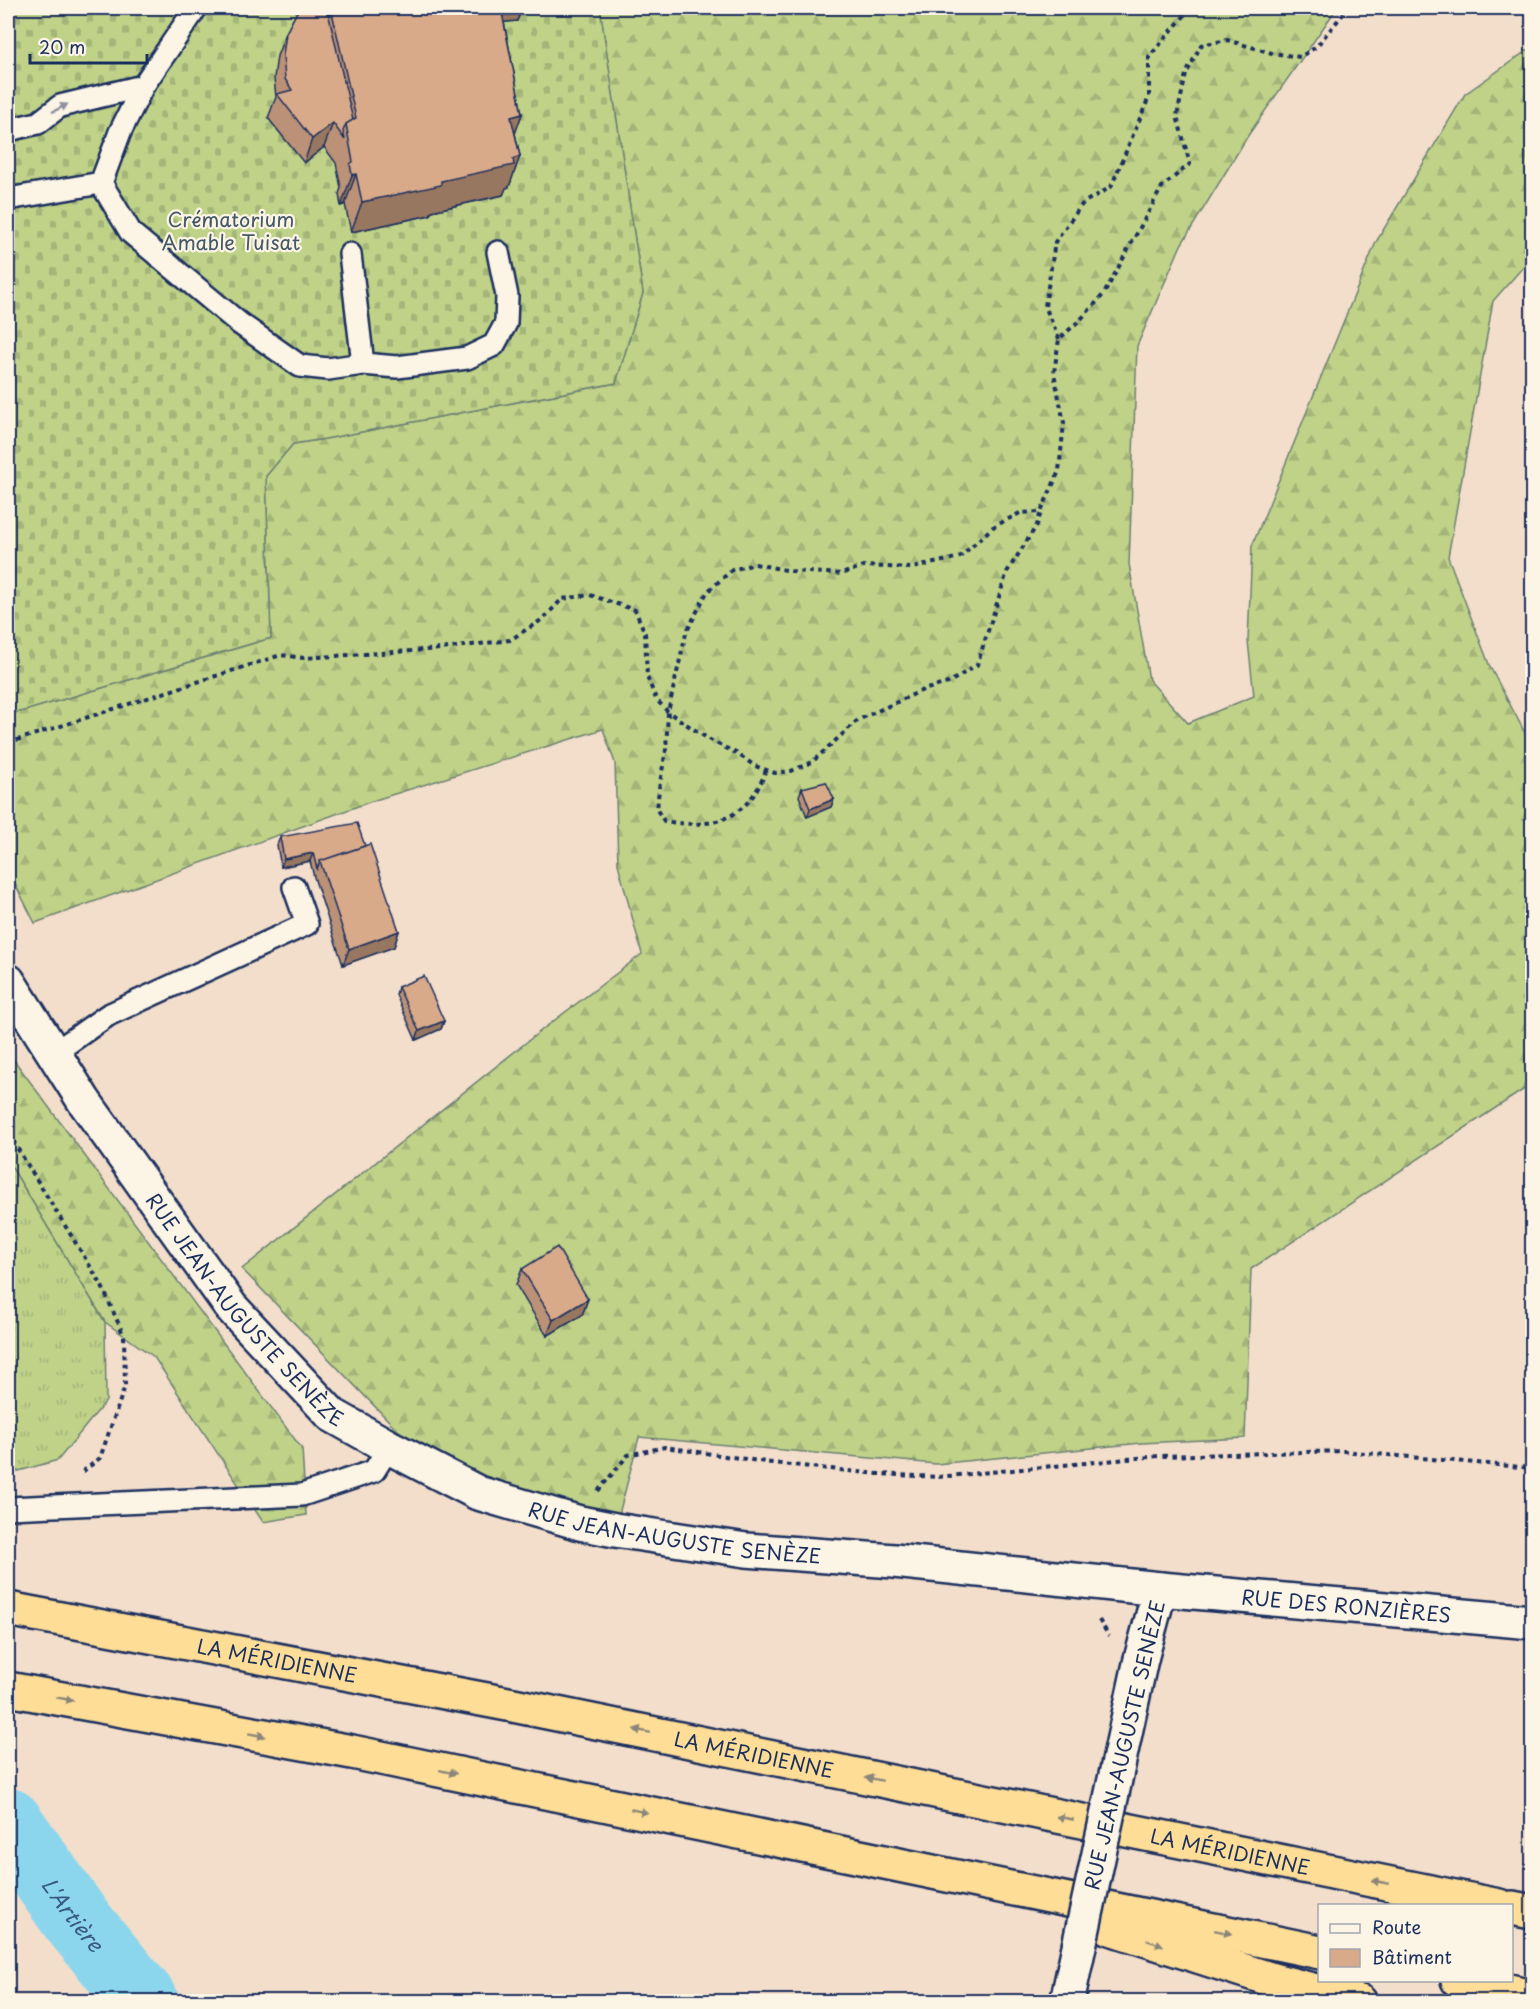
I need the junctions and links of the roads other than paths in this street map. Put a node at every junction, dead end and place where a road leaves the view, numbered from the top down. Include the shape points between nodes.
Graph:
1 (196, 8) edge
2 (143, 86) junction
3 (8, 130) edge
4 (101, 183) junction
5 (8, 199) edge
6 (498, 252) dead end
7 (350, 254) dead end
8 (363, 364) junction
9 (294, 887) dead end
10 (8, 981) edge
11 (54, 1053) junction
12 (389, 1448) junction
13 (8, 1508) edge
14 (1160, 1588) junction
15 (8, 1609) edge
16 (1533, 1622) edge
17 (8, 1689) edge
18 (939, 1874) junction
19 (1494, 1904) edge
20 (1513, 1908) edge
21 (1533, 1912) edge
22 (1318, 1952) edge
23 (1468, 1982) edge
24 (1533, 1995) edge
25 (1067, 2001) edge
26 (1360, 2001) edge

1 - 2 lane
3 -> 2 lane via 38,123 60,106
2 - 4 lane
4 - 5 lane
4 - 8 lane via 131,233 239,323 291,360 300,366 328,369
6 - 8 lane via 507,296 506,323 494,345 467,358 398,367
7 - 8 lane
9 - 11 lane via 307,924 108,1015
10 - 11 street, RUE JEAN-AUGUSTE SENÈZE
11 - 12 street, RUE JEAN-AUGUSTE SENÈZE via 231,1307 332,1415
12 - 13 lane via 374,1471 303,1495
12 - 14 street, RUE JEAN-AUGUSTE SENÈZE via 478,1493 580,1523 746,1550 894,1560
14 - 16 street, RUE DES RONZIÈRES
14 - 25 street, RUE JEAN-AUGUSTE SENÈZE, bridge
19 -> 15 highway, LA MÉRIDIENNE via 513,1705
17 -> 18 highway via 364,1755
18 -> 22 highway
18 -> 26 highway via 1273,1980
20 - 21 highway
23 - 24 highway

